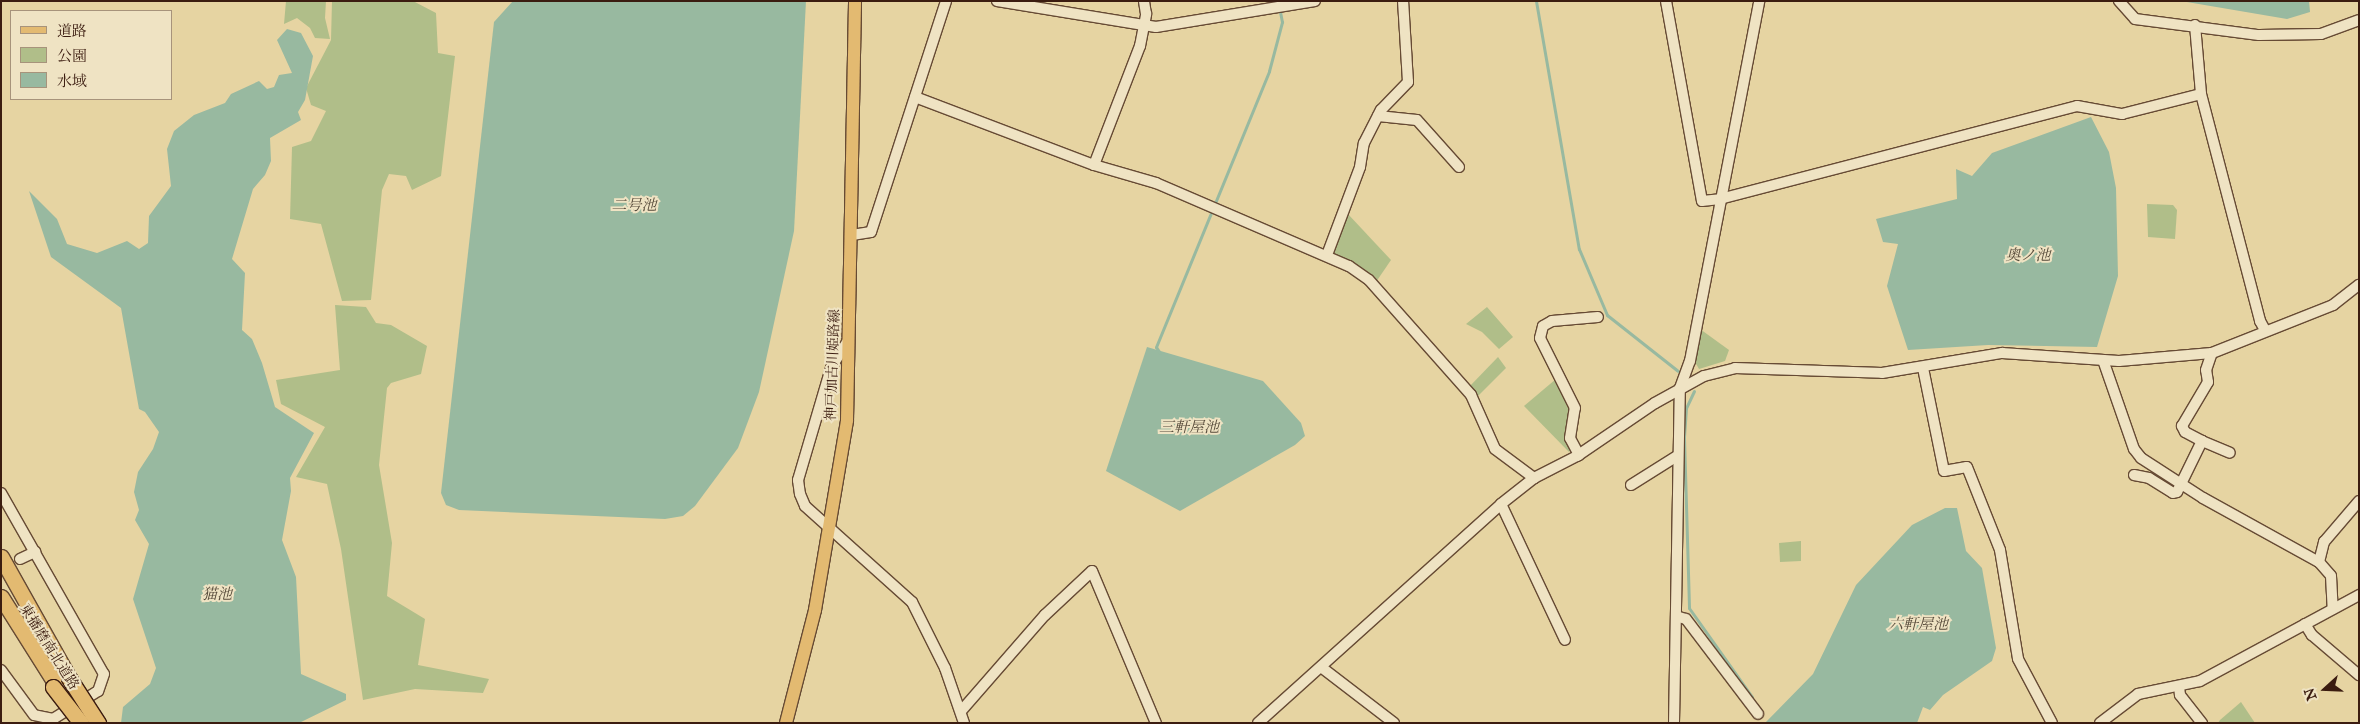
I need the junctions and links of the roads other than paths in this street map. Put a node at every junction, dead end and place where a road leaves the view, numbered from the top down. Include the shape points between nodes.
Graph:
1 (855, 1) edge
2 (946, 1) edge
3 (997, 1) edge
4 (1144, 1) edge
5 (1315, 1) edge
6 (1403, 1) edge
7 (1666, 1) edge
8 (1760, 1) edge
9 (2118, 1) edge
10 (2359, 20) edge
11 (1144, 26) junction
12 (2195, 26) junction
13 (2202, 94) junction
14 (915, 97) junction
15 (1378, 116) junction
16 (1094, 166) junction
17 (1459, 167) dead end
18 (1720, 199) junction
19 (852, 235) junction
20 (1326, 255) junction
21 (2359, 285) edge
22 (1598, 317) dead end
23 (2265, 330) junction
24 (849, 339) junction
25 (2212, 353) junction
26 (2103, 360) junction
27 (1923, 368) junction
28 (1680, 388) junction
29 (2202, 441) junction
30 (2230, 453) dead end
31 (1579, 455) junction
32 (1677, 456) junction
33 (2134, 475) dead end
34 (1534, 478) junction
35 (1632, 485) dead end
36 (2182, 485) junction
37 (1, 494) edge
38 (2359, 501) edge
39 (1501, 504) junction
40 (831, 529) junction
41 (35, 552) junction
42 (1, 557) edge
43 (20, 559) dead end
44 (2319, 562) junction
45 (1, 570) edge
46 (2359, 595) edge
47 (1, 597) edge
48 (2333, 609) junction
49 (1676, 616) junction
50 (1, 617) edge
51 (2305, 624) junction
52 (1565, 640) dead end
53 (1321, 667) junction
54 (1, 670) edge
55 (2359, 675) edge
56 (60, 684) junction
57 (2179, 686) junction
58 (962, 710) junction
59 (1758, 714) dead end
60 (81, 723) edge
61 (98, 723) edge
62 (786, 723) edge
63 (964, 723) edge
64 (1156, 723) edge
65 (1258, 723) edge
66 (1394, 723) edge
67 (1674, 723) edge
68 (2052, 723) edge
69 (2100, 723) edge
70 (2202, 723) edge

1 - 19 main road, 神戸加古川姫路線
2 - 14 street
3 - 11 street
4 - 11 street
5 - 11 street via 1156,27
6 - 15 street via 1408,82
7 - 18 street via 1702,200
8 - 18 street
9 - 12 street via 2135,19
10 - 12 street via 2321,34 2301,37
11 - 16 street
12 - 13 street
13 - 18 street via 2122,114 2077,106
13 - 23 street via 2260,321
14 - 16 street
14 - 19 street via 871,232
15 - 17 street via 1417,120
15 - 20 street via 1364,143 1360,167
16 - 20 street via 1156,183
18 - 28 street via 1690,361
19 - 24 main road, 神戸加古川姫路線
20 - 34 street via 1368,280 1399,312 1471,394 1495,449
21 - 23 street via 2333,305
22 - 31 street via 1552,321 1543,326 1540,338 1575,408 1570,438
23 - 25 street
24 - 40 main road, 神戸加古川姫路線 via 847,420
24 - 40 street via 831,368 798,480 805,506
25 - 26 street
25 - 29 street via 2206,370 2208,382 2182,426 2185,432
26 - 27 street via 2002,353
26 - 36 street via 2134,449 2141,458
27 - 28 street via 1882,373 1734,368 1704,376
27 - 68 street via 1944,472 1967,467 2000,550 2018,659
28 - 31 street
28 - 32 street
29 - 30 street
29 - 36 street
31 - 34 street
32 - 35 street
32 - 49 street
33 - 36 street via 2149,478 2173,493
34 - 39 street
36 - 44 street
37 - 41 street
38 - 44 street via 2324,542
39 - 52 street
39 - 53 street
40 - 58 street via 912,602
40 - 62 main road, 神戸加古川姫路線 via 815,610
41 - 43 street
41 - 54 street via 104,674 98,691 53,719 34,715
42 - 56 highway
44 - 48 street via 2331,576
45 - 56 highway, 東播磨南北道路
46 - 48 street
47 - 56 highway, 東播磨南北道路
48 - 51 street
49 - 59 street via 1686,619
49 - 67 street
50 - 56 highway
51 - 55 street via 2312,635
51 - 57 street via 2200,682
53 - 65 street
53 - 66 street
56 - 60 highway, bridge
56 - 61 highway, 東播磨南北道路, bridge
57 - 69 street via 2138,694
57 - 70 street via 2180,695
58 - 63 street
58 - 64 street via 1045,615 1092,571

